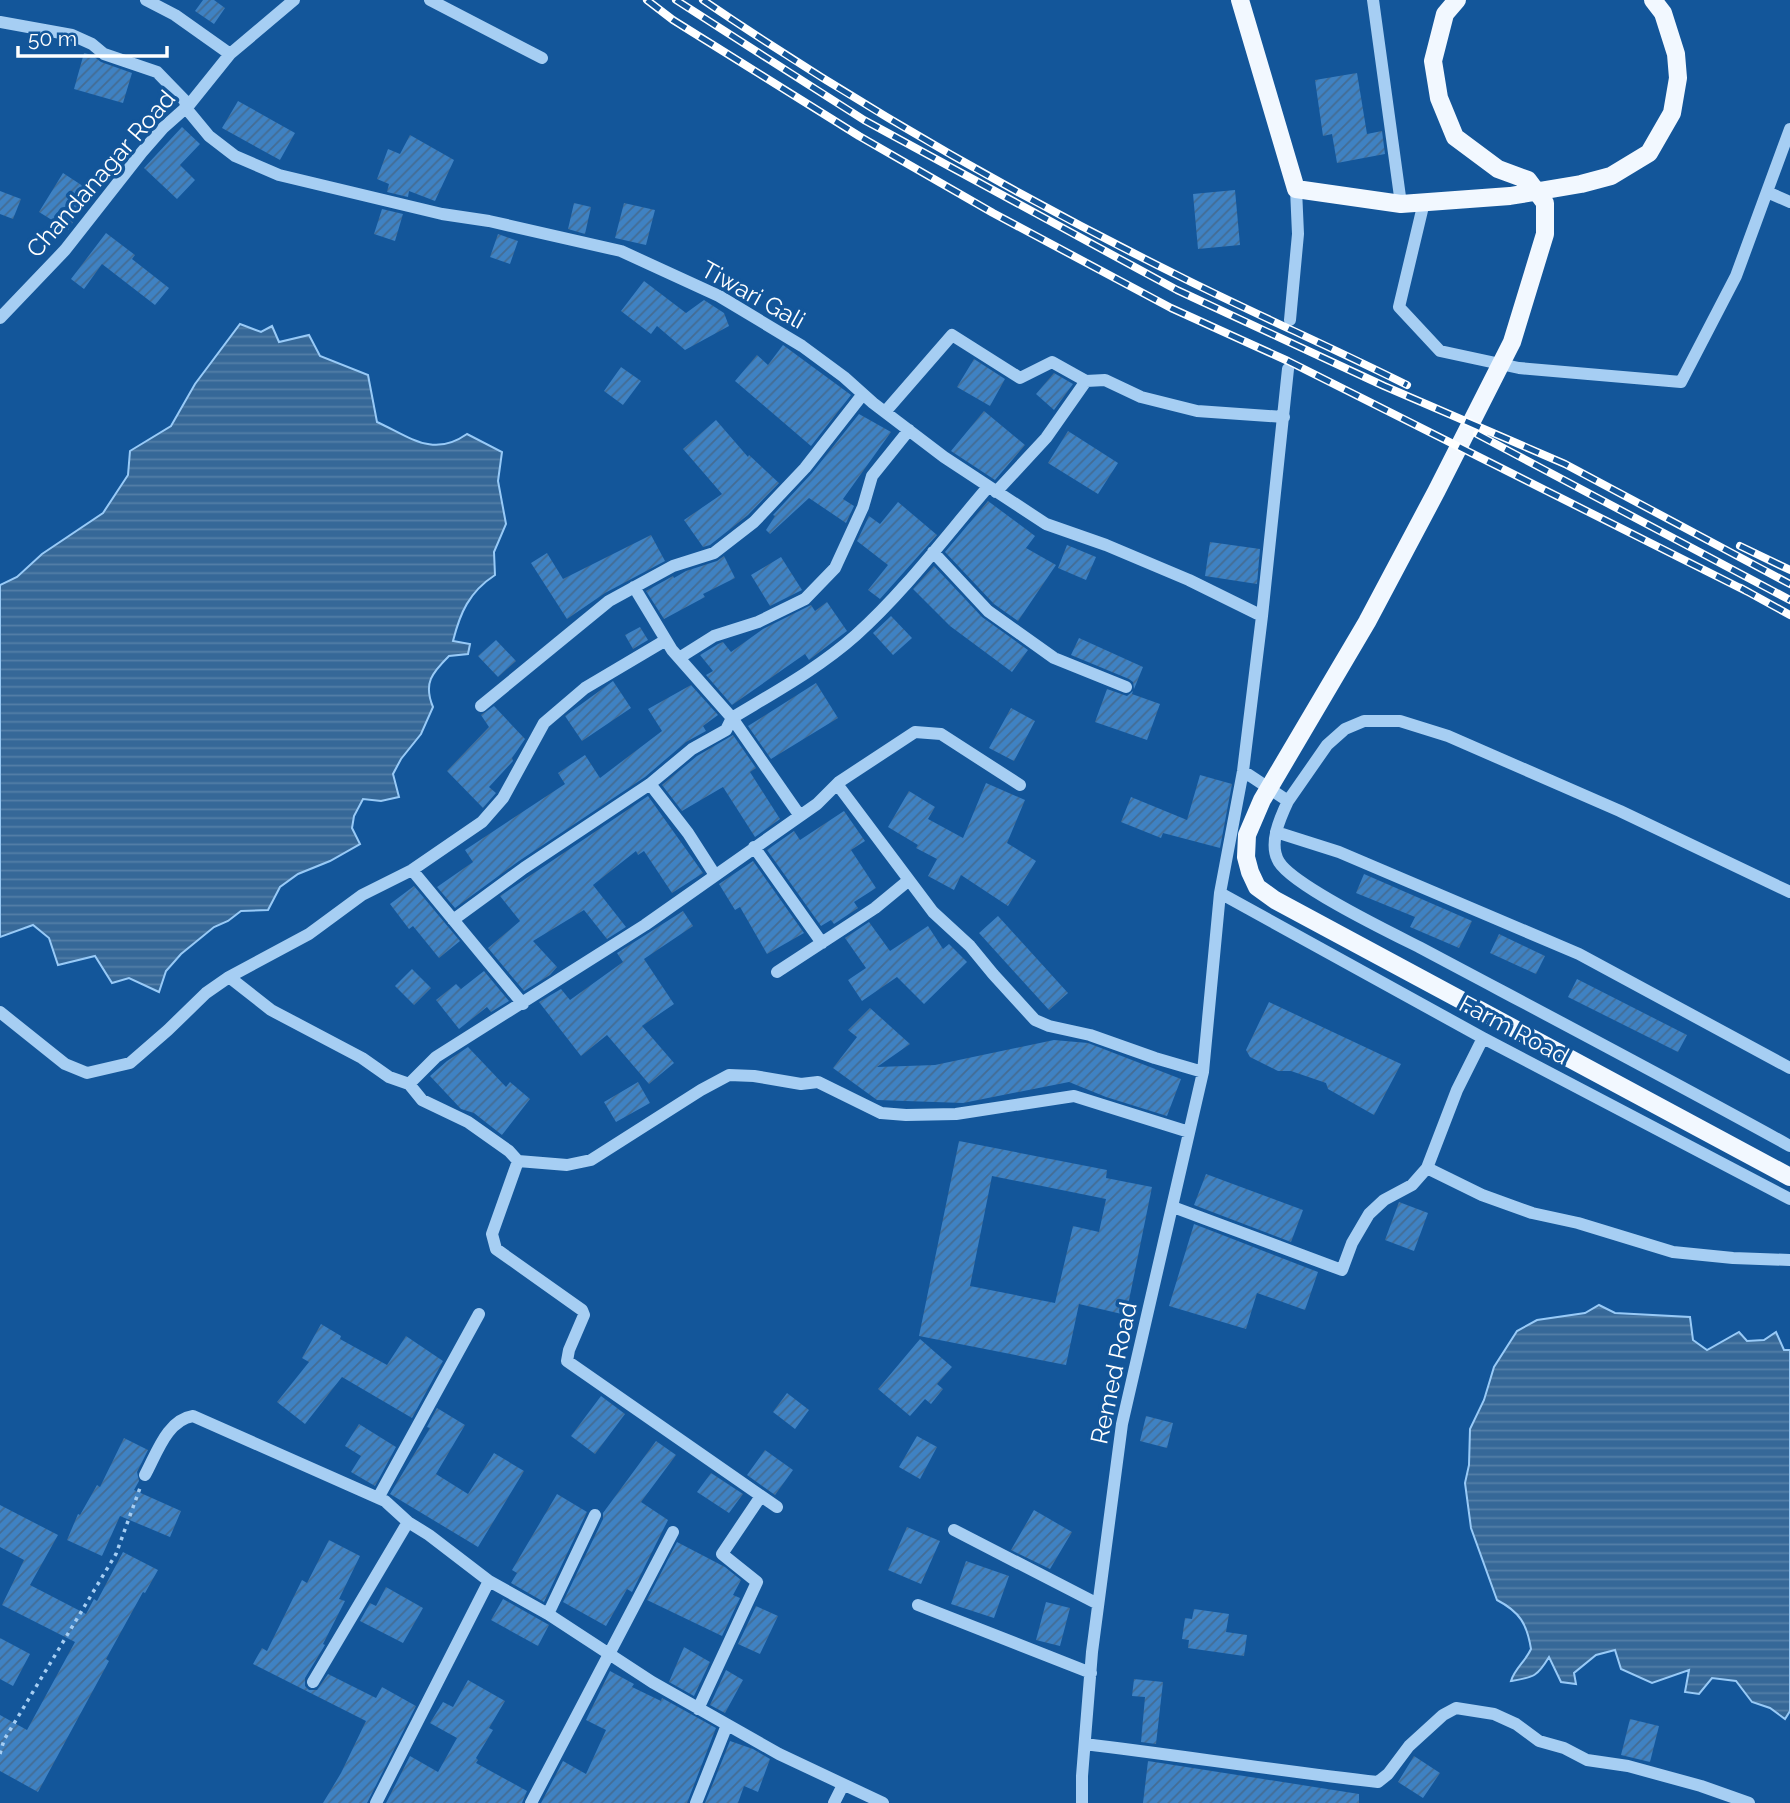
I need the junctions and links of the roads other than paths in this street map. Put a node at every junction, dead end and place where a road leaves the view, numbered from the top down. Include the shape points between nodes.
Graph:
1 (146, 0) edge
2 (294, 0) edge
3 (430, 0) edge
4 (1240, 0) edge
5 (1373, 0) edge
6 (1457, 0) edge
7 (1653, 0) edge
8 (0, 22) edge
9 (230, 54) junction
10 (542, 58) dead end
11 (187, 106) junction
12 (1790, 129) edge
13 (1296, 189) junction
14 (1767, 192) junction
15 (1424, 202) junction
16 (1790, 202) edge
17 (1401, 204) junction
18 (0, 318) edge
19 (1290, 320) dead end
20 (1288, 369) dead end
21 (1086, 381) junction
22 (863, 394) junction
23 (886, 412) junction
24 (1284, 417) junction
25 (909, 430) junction
26 (992, 490) junction
27 (933, 552) junction
28 (634, 587) junction
29 (1262, 615) junction
30 (666, 640) junction
31 (678, 658) junction
32 (1126, 687) dead end
33 (481, 706) dead end
34 (733, 718) junction
35 (1243, 771) junction
36 (649, 784) junction
37 (837, 784) junction
38 (1020, 785) dead end
39 (1288, 801) junction
40 (800, 816) junction
41 (1276, 832) junction
42 (754, 848) junction
43 (412, 870) junction
44 (715, 875) junction
45 (909, 880) junction
46 (1790, 892) edge
47 (1220, 893) junction
48 (453, 920) junction
49 (822, 943) junction
50 (777, 972) dead end
51 (229, 976) junction
52 (523, 1004) junction
53 (0, 1012) edge
54 (1483, 1038) junction
55 (1790, 1068) edge
56 (1203, 1072) junction
57 (409, 1084) junction
58 (1189, 1132) junction
59 (1790, 1146) edge
60 (518, 1161) junction
61 (1427, 1168) junction
62 (1790, 1177) edge
63 (1790, 1199) edge
64 (1173, 1207) junction
65 (1790, 1260) edge
66 (480, 1314) dead end
67 (145, 1475) road end
68 (761, 1496) junction
69 (378, 1497) junction
70 (777, 1507) dead end
71 (595, 1515) dead end
72 (408, 1522) junction
73 (954, 1530) dead end
74 (673, 1532) dead end
75 (489, 1581) junction
76 (1098, 1604) junction
77 (918, 1605) dead end
78 (548, 1614) junction
79 (608, 1653) junction
80 (1091, 1673) junction
81 (313, 1682) dead end
82 (698, 1709) junction
83 (727, 1725) junction
84 (1085, 1744) junction
85 (843, 1784) junction
86 (376, 1803) edge
87 (531, 1803) edge
88 (696, 1803) edge
89 (834, 1803) edge
90 (883, 1803) edge
91 (1082, 1803) edge
92 (1749, 1803) edge

1 - 9 street
2 - 9 street, Chandanagar Road
3 - 10 street
4 - 13 main road
5 - 17 street
6 - 62 main road via 1445,14 1433,61 1439,98 1455,136 1499,169 1528,180 1545,203 1545,234 1512,342 1367,622 1262,800 1247,835 1250,872 1257,887 1275,900
7 - 15 main road via 1663,13 1676,54 1678,79 1672,113 1649,153 1611,176 1581,184 1510,196
8 - 11 street, Tiwari Gali via 72,35 104,54 157,72
9 - 11 street, Chandanagar Road
11 - 18 street, Chandanagar Road via 149,144 65,250
11 - 22 street, Tiwari Gali via 209,136 234,156 279,175 442,215 621,251 767,323
12 - 14 street
13 - 17 main road
13 - 19 street via 1298,234
14 - 15 street via 1736,276 1681,382 1519,368 1440,351 1399,307
14 - 16 street
15 - 17 main road
20 - 24 street, Remed Road
21 - 23 street via 1052,362 1020,377 952,335
21 - 24 street via 1105,380 1141,397 1198,411
21 - 26 street via 1046,438
22 - 23 street, Tiwari Gali
22 - 28 street via 805,468 754,522 714,553 673,566
23 - 25 street, Tiwari Gali
24 - 29 street, Remed Road
25 - 26 street, Tiwari Gali
25 - 31 street via 872,476 835,568 805,599 758,622 714,636
26 - 27 street
26 - 29 street, Tiwari Gali via 1046,524 1106,545
27 - 32 street via 988,611 1054,658
27 - 34 street via 856,635 811,670
28 - 30 street
28 - 33 street via 609,601
29 - 35 street, Remed Road
30 - 31 street
30 - 43 street via 585,688 544,723 503,798 482,822
31 - 34 street
34 - 36 street via 726,730 692,749
34 - 40 street
35 - 39 street
35 - 47 street, Remed Road
36 - 44 street
36 - 48 street
37 - 38 street via 915,732 941,734
37 - 40 street
37 - 45 street
39 - 41 street
39 - 46 street via 1327,745 1345,729 1364,721 1400,721 1448,736 1620,811
40 - 42 street
41 - 55 street via 1339,852 1579,954
41 - 59 street via 1274,851 1296,879
42 - 44 street
42 - 49 street
43 - 48 street
43 - 51 street via 362,895 309,934
44 - 52 street
45 - 49 street
45 - 56 street via 933,912 970,946 1035,1020
47 - 54 street, Farm Road
47 - 56 street, Remed Road
48 - 52 street
49 - 50 street
51 - 53 street via 130,1063 100,1072 87,1073 65,1064
51 - 57 street via 271,1010
52 - 57 street via 436,1057
54 - 61 street
54 - 63 street, Farm Road
56 - 58 street, Remed Road
57 - 60 street via 422,1100 468,1122
58 - 60 street via 1074,1096 956,1114 906,1115 881,1113 818,1082 729,1075 591,1160 567,1165
58 - 64 street, Remed Road
60 - 68 street via 492,1234 496,1249 582,1310 567,1361
61 - 64 street via 1412,1185 1369,1214 1342,1270
61 - 65 street via 1532,1213 1673,1252
64 - 76 street, Remed Road via 1122,1424
66 - 69 street
67 - 69 street via 173,1425 193,1416
68 - 70 street
68 - 82 street via 722,1554 757,1582
69 - 72 street
71 - 78 street
72 - 75 street
72 - 81 street
73 - 76 street
74 - 79 street
75 - 78 street
75 - 86 street
76 - 80 street, Remed Road
77 - 80 street
78 - 79 street
79 - 82 street
79 - 87 street
80 - 84 street, Remed Road
82 - 83 street
83 - 85 street
83 - 88 street
84 - 91 street, Remed Road
84 - 92 street via 1378,1782 1409,1746 1456,1708 1494,1714 1539,1741 1587,1760 1628,1766
85 - 89 street
85 - 90 street

